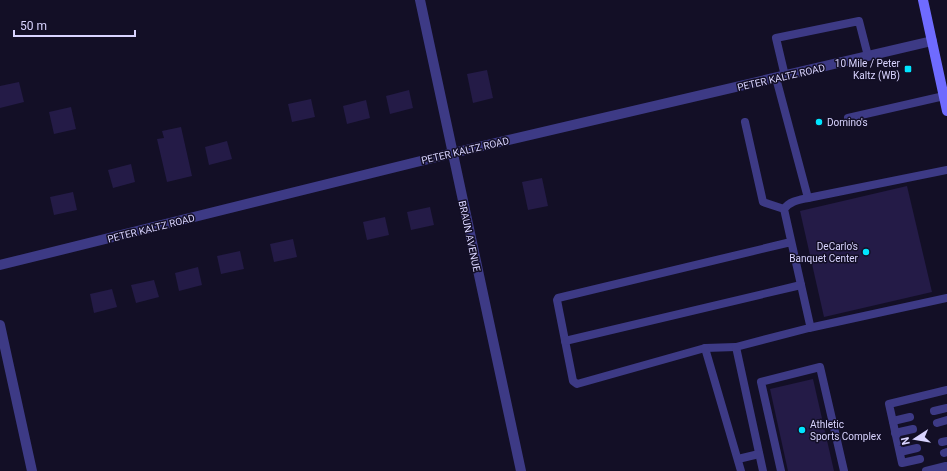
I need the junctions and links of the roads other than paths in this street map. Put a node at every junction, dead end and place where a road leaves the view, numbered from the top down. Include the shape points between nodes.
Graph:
1 (420, 0) edge
2 (923, 0) edge
3 (932, 41) junction
4 (868, 56) junction
5 (780, 77) junction
6 (944, 83) edge
7 (944, 96) junction
8 (947, 111) edge
9 (848, 118) dead end
10 (745, 122) dead end
11 (452, 153) junction
12 (947, 170) edge
13 (808, 198) junction
14 (787, 206) junction
15 (791, 242) junction
16 (0, 265) edge
17 (801, 285) junction
18 (947, 298) edge
19 (0, 324) edge
20 (809, 328) junction
21 (565, 341) junction
22 (736, 347) junction
23 (705, 348) junction
24 (946, 392) edge
25 (947, 408) edge
26 (934, 411) dead end
27 (910, 417) dead end
28 (947, 420) edge
29 (893, 421) junction
30 (937, 422) dead end
31 (913, 428) dead end
32 (895, 433) junction
33 (917, 448) dead end
34 (900, 452) junction
35 (759, 454) junction
36 (920, 458) dead end
37 (738, 459) junction
38 (947, 469) edge
39 (32, 471) edge
40 (522, 471) edge
41 (741, 471) edge
42 (763, 471) edge
43 (780, 471) edge
44 (844, 471) edge
45 (926, 471) edge

1 - 11 street, BRAUN AVENUE
2 - 3 main road
3 - 4 street, PETER KALTZ ROAD
3 - 6 main road
4 - 5 street, PETER KALTZ ROAD
4 - 5 lane via 859,21 776,38
5 - 11 street, PETER KALTZ ROAD
5 - 13 lane
6 - 7 main road
7 - 8 main road
7 - 9 lane
10 - 14 lane via 763,202
11 - 16 street, PETER KALTZ ROAD
11 - 40 street, BRAUN AVENUE
12 - 13 lane
13 - 14 lane
14 - 15 lane
15 - 17 lane
15 - 21 lane via 560,297 557,300
17 - 20 lane
17 - 21 lane
18 - 20 lane
19 - 39 street
20 - 22 lane
21 - 23 lane via 573,382 577,384
22 - 23 lane
22 - 35 lane
23 - 37 lane
24 - 29 lane via 889,404
25 - 26 lane
27 - 29 lane
28 - 30 lane
29 - 32 lane
31 - 32 lane
32 - 34 lane
33 - 34 lane
34 - 36 lane via 902,463
35 - 37 lane
35 - 42 lane
37 - 41 lane
38 - 45 lane via 946,466
43 - 44 lane via 761,382 820,367

